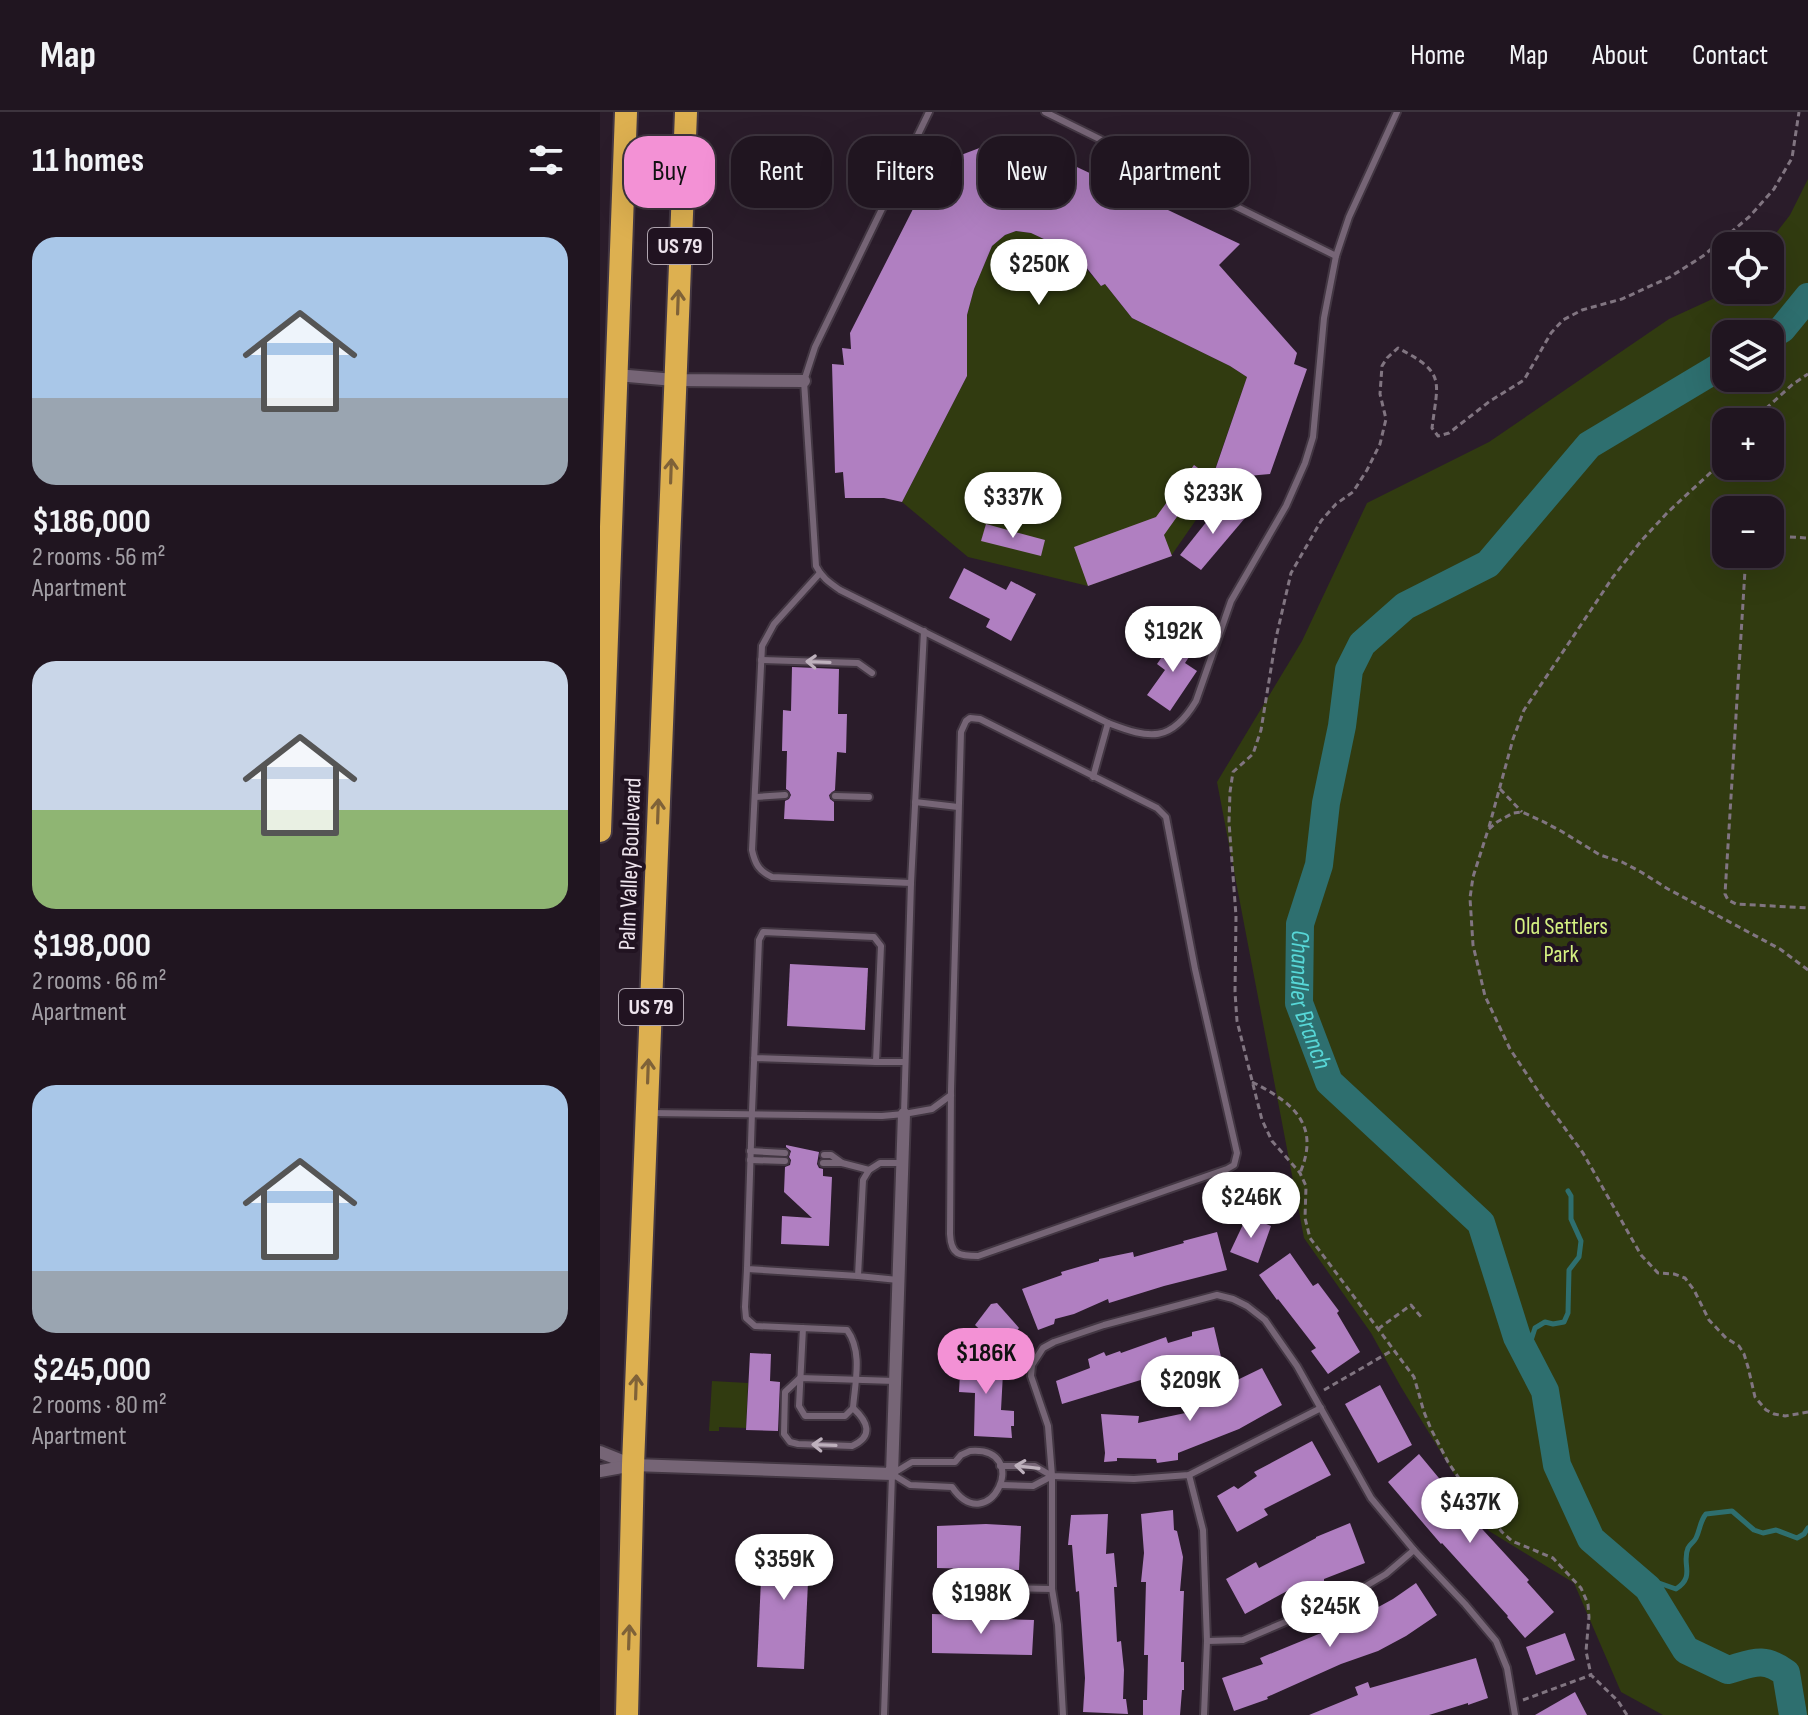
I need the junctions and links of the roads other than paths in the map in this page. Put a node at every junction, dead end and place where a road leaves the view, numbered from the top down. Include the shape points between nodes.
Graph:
1 (626, 112) edge
2 (686, 112) edge
3 (929, 112) edge
4 (1045, 112) edge
5 (1397, 112) edge
6 (1336, 256) junction
7 (617, 375) junction
8 (674, 380) junction
9 (804, 381) junction
10 (820, 573) junction
11 (924, 631) junction
12 (761, 660) junction
13 (872, 673) dead end
14 (1108, 723) junction
15 (1093, 777) junction
16 (785, 795) dead end
17 (835, 796) dead end
18 (755, 797) junction
19 (869, 797) dead end
20 (915, 802) junction
21 (958, 807) junction
22 (600, 831) edge
23 (911, 883) junction
24 (754, 1058) junction
25 (876, 1062) junction
26 (905, 1062) junction
27 (951, 1095) junction
28 (647, 1113) junction
29 (751, 1114) junction
30 (904, 1114) junction
31 (750, 1151) junction
32 (785, 1153) dead end
33 (824, 1159) dead end
34 (750, 1160) junction
35 (785, 1161) dead end
36 (902, 1163) junction
37 (869, 1170) junction
38 (747, 1269) junction
39 (858, 1276) junction
40 (898, 1280) junction
41 (803, 1328) junction
42 (800, 1378) junction
43 (855, 1380) junction
44 (895, 1381) junction
45 (853, 1408) junction
46 (1321, 1408) junction
47 (600, 1452) edge
48 (633, 1465) junction
49 (1000, 1466) junction
50 (600, 1471) edge
51 (892, 1474) junction
52 (1189, 1475) junction
53 (1052, 1476) junction
54 (1001, 1485) junction
55 (1414, 1550) junction
56 (948, 1587) dead end
57 (1052, 1589) junction
58 (1207, 1641) junction
59 (1515, 1714) edge
60 (627, 1715) edge
61 (884, 1715) edge
62 (1063, 1715) edge
63 (1204, 1715) edge
64 (1505, 1715) edge

1 - 7 highway, Palm Valley Boulevard / US 79
8 -> 2 highway, Palm Valley Boulevard / US 79
3 - 9 lane via 815,347
4 - 6 lane
5 - 6 lane
6 - 14 lane via 1324,318 1313,437 1305,463 1231,601 1196,701 1178,726 1161,733 1145,735
7 - 8 street
7 - 22 highway, Palm Valley Boulevard / US 79
8 - 9 street
28 -> 8 highway, Palm Valley Boulevard / US 79
9 - 10 lane
10 - 11 lane via 840,590
10 - 12 lane via 774,624
11 - 14 lane
11 - 20 lane
13 -> 12 lane via 858,663
12 - 18 lane
14 - 15 lane
15 - 21 lane via 970,718 961,732
15 - 27 lane via 1166,817 1237,1153 1234,1165 978,1256 963,1256 950,1245
16 - 18 lane
17 - 19 lane
18 - 23 lane via 752,850 762,872 772,877
20 - 21 lane
20 - 23 lane
21 - 27 lane
23 - 26 lane
24 - 25 lane
24 - 25 lane via 763,932 878,941
24 - 29 lane
25 - 26 lane
26 - 30 lane
27 - 30 lane via 932,1109
28 - 29 lane
48 -> 28 highway, Palm Valley Boulevard / US 79
29 - 30 lane
29 - 31 lane
30 - 36 street
31 - 32 lane
31 - 34 lane
33 - 37 lane
34 - 35 lane
34 - 38 lane
36 - 37 lane via 880,1163
36 - 40 street
37 - 39 lane via 863,1180
38 - 39 lane
38 - 41 lane via 746,1318 755,1326
39 - 40 lane
40 - 44 street
41 - 42 lane
41 - 43 lane via 847,1330 857,1351
42 - 43 lane
42 - 45 lane via 799,1406 805,1416 845,1416
45 -> 42 lane via 868,1428 860,1443 790,1442 784,1434 785,1392
43 - 44 lane
43 - 45 lane
44 - 51 street
46 - 52 lane
46 - 53 lane via 1265,1320 1247,1306 1217,1295 1104,1325 1043,1348 1031,1376 1048,1426
46 - 55 lane via 1371,1498
47 - 48 street
48 - 50 street
48 - 51 street
60 -> 48 highway, Palm Valley Boulevard / US 79
49 - 51 lane via 988,1453 970,1451 955,1462 912,1462
53 -> 49 lane via 1035,1466
49 - 54 lane
51 - 54 lane via 910,1485 952,1487 977,1503 987,1501
51 - 61 lane
52 - 53 lane
52 - 58 lane via 1203,1530
53 - 54 lane via 1033,1486
53 - 57 lane
55 - 58 lane via 1356,1592 1243,1640
55 - 59 lane via 1496,1641
56 - 57 lane
57 - 62 lane
58 - 63 lane
59 - 64 lane

